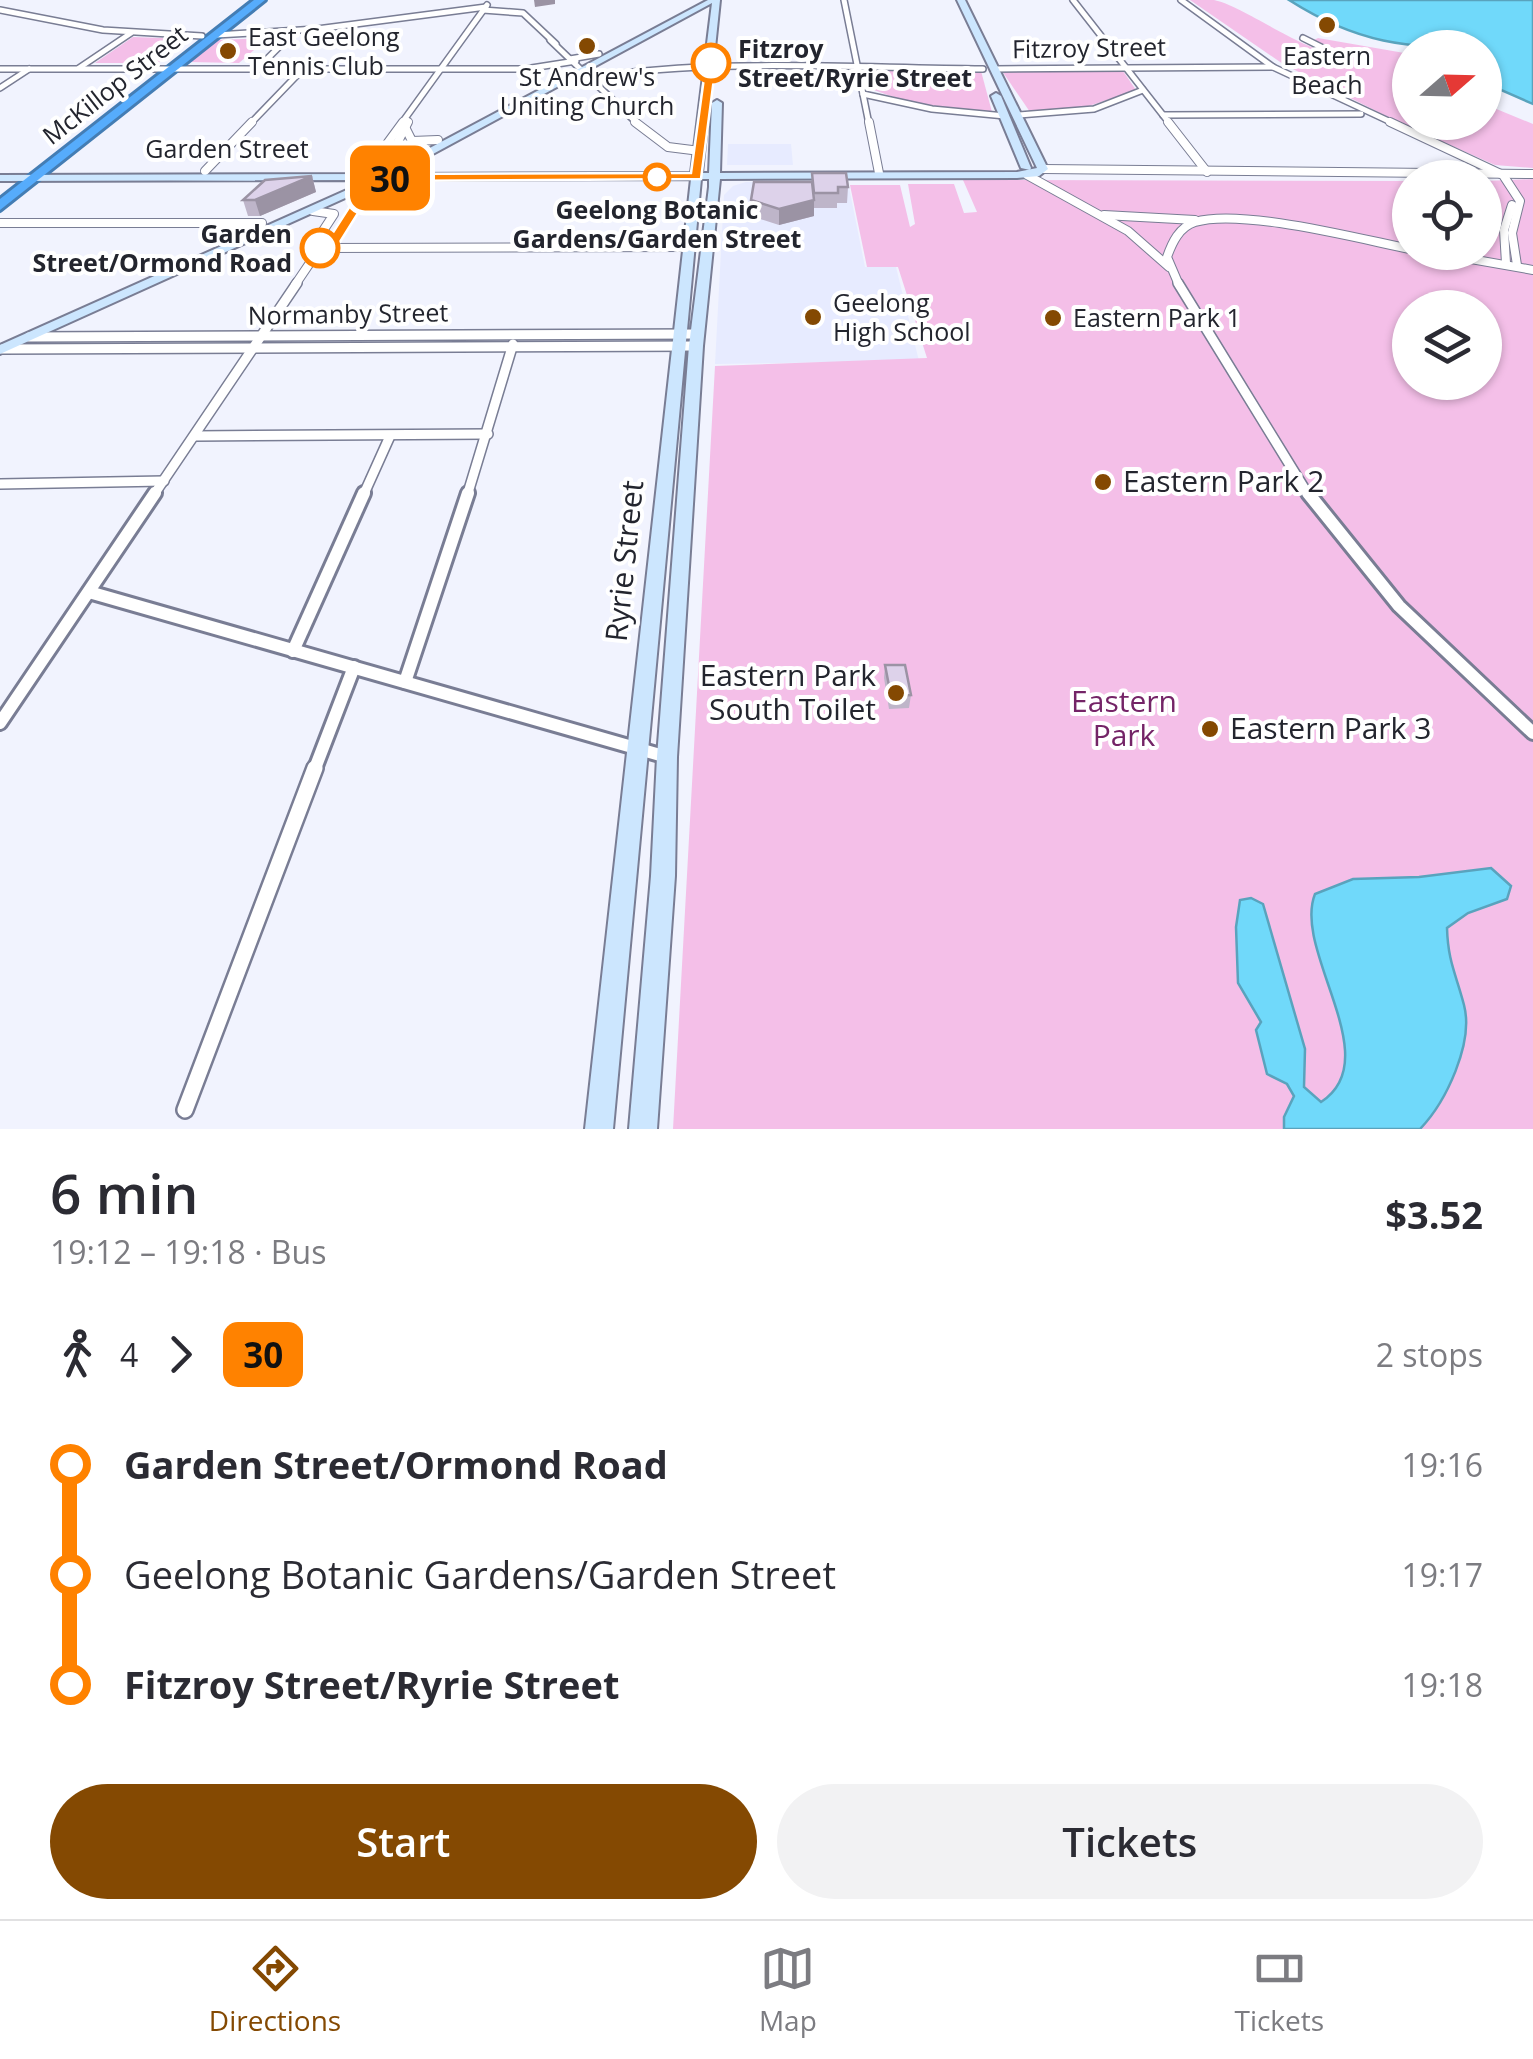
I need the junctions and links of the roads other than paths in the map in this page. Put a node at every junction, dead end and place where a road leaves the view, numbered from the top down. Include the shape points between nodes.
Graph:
1 (248, 0) edge
2 (260, 0) edge
3 (700, 0) edge
4 (714, 0) edge
5 (726, 0) edge
6 (844, 0) edge
7 (952, 0) edge
8 (961, 0) edge
9 (1072, 0) edge
10 (1181, 0) edge
11 (14, 3) edge
12 (485, 8) edge
13 (1, 10) edge
14 (689, 12) junction
15 (715, 16) junction
16 (130, 33) junction
17 (294, 33) junction
18 (212, 34) junction
19 (168, 35) joint
20 (1302, 38) dead end
21 (1323, 48) dead end
22 (600, 57) junction
23 (715, 66) junction
24 (629, 67) junction
25 (858, 67) junction
26 (1273, 67) junction
27 (0, 68) edge
28 (30, 68) junction
29 (79, 68) junction
30 (166, 68) junction
31 (258, 68) junction
32 (304, 68) junction
33 (442, 68) junction
34 (506, 68) junction
35 (579, 68) junction
36 (666, 68) junction
37 (1126, 68) junction
38 (525, 69) junction
39 (984, 69) junction
40 (995, 69) junction
41 (556, 80) junction
42 (0, 88) edge
43 (1143, 90) junction
44 (863, 94) junction
45 (412, 114) junction
46 (1366, 114) junction
47 (1163, 115) junction
48 (1005, 116) junction
49 (1018, 116) junction
50 (406, 129) junction
51 (1016, 138) junction
52 (1030, 138) junction
53 (438, 140) junction
54 (700, 151) junction
55 (1464, 160) edge
56 (1042, 170) junction
57 (205, 171) junction
58 (1027, 172) junction
59 (1207, 172) junction
60 (1392, 172) edge
61 (1502, 172) edge
62 (697, 173) junction
63 (879, 173) junction
64 (1533, 173) edge
65 (325, 174) junction
66 (0, 175) edge
67 (31, 175) junction
68 (377, 175) junction
69 (714, 178) junction
70 (1502, 182) edge
71 (1502, 184) edge
72 (0, 193) edge
73 (1064, 194) junction
74 (0, 206) edge
75 (313, 211) junction
76 (1100, 215) junction
77 (331, 219) junction
78 (350, 219) junction
79 (1206, 221) junction
80 (262, 223) junction
81 (0, 224) edge
82 (688, 246) junction
83 (704, 246) junction
84 (1392, 246) edge
85 (320, 248) junction
86 (1502, 262) edge
87 (1506, 263) junction
88 (1517, 265) junction
89 (1170, 267) junction
90 (1533, 270) edge
91 (29, 337) junction
92 (148, 338) junction
93 (687, 340) junction
94 (514, 341) junction
95 (255, 342) junction
96 (0, 345) edge
97 (139, 348) junction
98 (488, 434) junction
99 (195, 436) junction
100 (390, 436) junction
101 (164, 481) junction
102 (0, 484) edge
103 (89, 592) junction
104 (294, 650) junction
105 (354, 667) junction
106 (406, 682) junction
107 (0, 723) edge
108 (1533, 733) edge
109 (636, 749) junction
110 (667, 757) junction
111 (185, 1110) dead end
112 (599, 1129) edge
113 (642, 1129) edge

1 - 18 highway, McKillop Street
2 - 18 highway, McKillop Street
3 - 22 street
4 - 14 street
4 - 15 street, Ryrie Street
5 - 23 street, Ryrie Street
6 - 25 street
7 - 39 street
8 - 40 street
9 - 37 street
10 - 26 street
11 - 13 street
12 - 17 street
12 - 33 street
12 - 35 street via 529,21
13 - 16 street
14 - 15 street
14 - 22 street
15 - 23 street, Ryrie Street
16 - 19 street
16 - 29 street
17 - 18 street
17 - 31 street
18 - 19 street
18 - 30 highway, McKillop Street
20 - 21 street
22 - 24 street, Fitzroy Street
22 - 35 street
23 - 25 street, Fitzroy Street
23 - 36 street, Fitzroy Street
23 - 54 street, Ryrie Street
23 - 69 street, Ryrie Street
24 - 35 street, Fitzroy Street
24 - 36 street, Fitzroy Street
25 - 39 street, Fitzroy Street
25 - 44 street
26 - 37 street, Fitzroy Street
26 - 46 street
27 - 28 street, Fitzroy Street
28 - 29 street, Fitzroy Street
28 - 42 street
29 - 30 street, Fitzroy Street
30 - 31 street, Fitzroy Street
30 - 67 highway, McKillop Street
31 - 32 street, Fitzroy Street
32 - 33 street, Fitzroy Street
32 - 57 street
33 - 34 street, Fitzroy Street
33 - 45 street
34 - 35 street, Fitzroy Street
34 - 38 street, Fitzroy Street
35 - 36 street, Fitzroy Street
35 - 38 street, Fitzroy Street
35 - 41 street
35 - 41 street, Fitzroy Street
35 - 54 street via 662,143
37 - 40 street, Fitzroy Street
37 - 43 street
38 - 41 street, Fitzroy Street
39 - 40 street, Fitzroy Street
39 - 48 street
40 - 49 street
41 - 53 street
41 - 68 street
43 - 47 street
43 - 49 street via 1089,110
44 - 48 street via 932,110
44 - 63 street
45 - 50 street
45 - 68 street
46 - 47 street
46 - 55 street
47 - 59 street
48 - 49 street
48 - 51 street
49 - 52 street
50 - 53 street via 412,141
50 - 68 street
51 - 52 street
51 - 58 street
52 - 56 street
53 - 68 street
54 - 62 street, Ryrie Street
56 - 58 street, Garden Street
56 - 59 street, Garden Street
56 - 73 street
57 - 65 street, Garden Street
57 - 67 street, Garden Street
58 - 63 street, Garden Street
58 - 73 street
59 - 60 street, Garden Street
61 - 64 street, Garden Street
62 - 68 street, Garden Street
62 - 69 street, Garden Street
62 - 82 street, Ryrie Street
63 - 69 street, Garden Street
65 - 67 street, Garden Street
65 - 68 street, Garden Street
66 - 67 street, Garden Street
67 - 72 highway, McKillop Street
67 - 74 highway, McKillop Street
68 - 75 street
68 - 78 street
68 - 80 street
69 - 83 street, Ryrie Street
70 - 87 street via 1512,201 1504,230
71 - 88 street via 1520,201 1512,234
73 - 76 street
75 - 77 street via 332,212
75 - 91 street
76 - 79 street
76 - 89 street
77 - 78 street
77 - 85 street via 317,240
78 - 85 street
79 - 84 street
79 - 89 street via 1174,239
80 - 81 street
80 - 96 street
82 - 83 street
82 - 85 street
82 - 93 street, Ryrie Street
83 - 93 street, Ryrie Street
85 - 95 street
86 - 87 street
87 - 88 street
88 - 90 street
89 - 108 street via 1312,500 1400,606
91 - 92 street, Normanby Street
91 - 96 street, Normanby Street
92 - 95 street, Normanby Street
92 - 97 street
93 - 94 street, Normanby Street
93 - 109 street, Ryrie Street
93 - 110 street, Ryrie Street
94 - 95 street, Normanby Street
94 - 98 street
95 - 97 street, Normanby Street
95 - 99 street
96 - 97 street, Normanby Street
98 - 100 street
98 - 106 street
99 - 100 street
99 - 101 street
100 - 104 street
101 - 102 street
101 - 103 street
103 - 104 street
103 - 107 street
104 - 105 street
105 - 106 street
105 - 111 street
106 - 109 street
109 - 110 street
109 - 112 street, Ryrie Street
110 - 113 street, Ryrie Street

